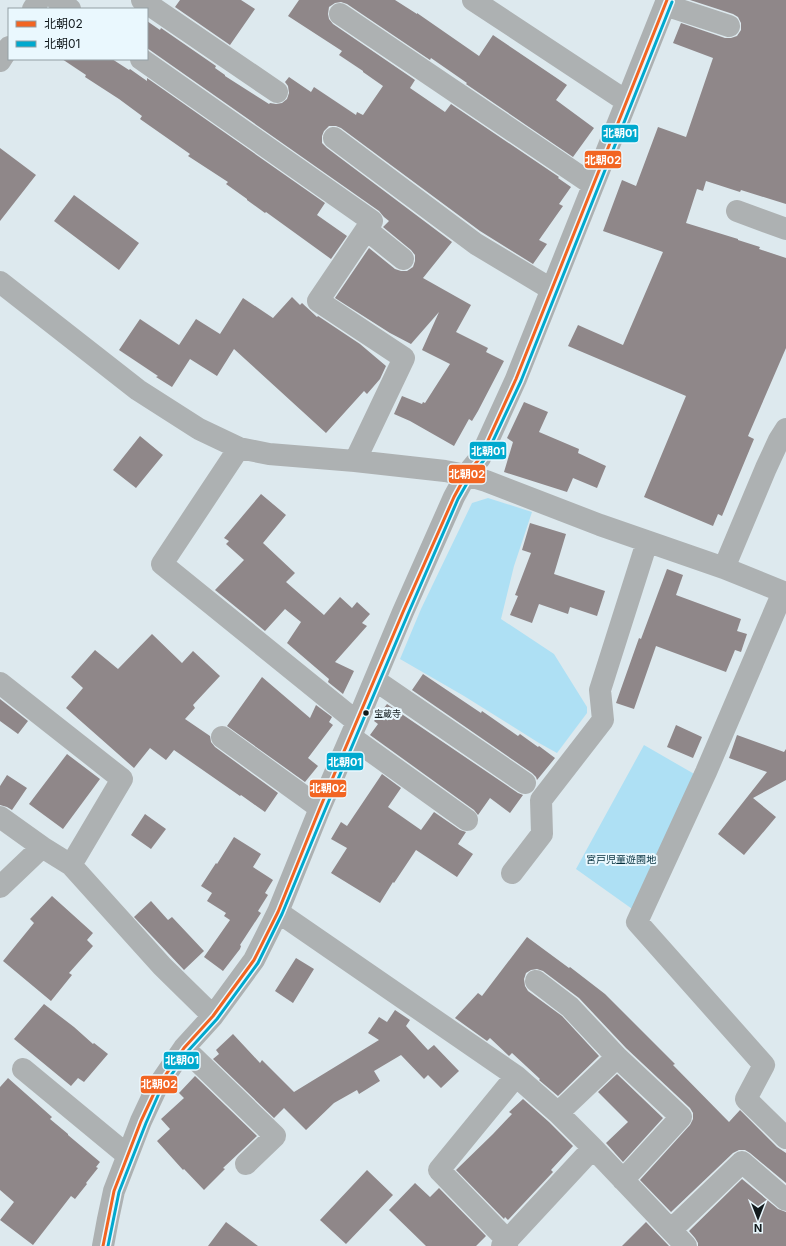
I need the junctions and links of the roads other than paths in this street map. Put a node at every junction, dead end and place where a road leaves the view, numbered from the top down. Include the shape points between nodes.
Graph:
1 (57, 0) edge
2 (142, 0) edge
3 (473, 0) edge
4 (666, 3) edge
5 (69, 8) edge
6 (340, 14) dead end
7 (730, 26) dead end
8 (8, 49) edge
9 (142, 60) edge
10 (0, 61) edge
11 (278, 92) dead end
12 (626, 101) junction
13 (334, 138) dead end
14 (593, 185) junction
15 (737, 211) dead end
16 (786, 229) edge
17 (366, 230) junction
18 (403, 259) dead end
19 (0, 282) edge
20 (551, 289) junction
21 (786, 428) edge
22 (239, 448) junction
23 (355, 461) junction
24 (466, 475) junction
25 (647, 542) junction
26 (724, 568) junction
27 (785, 593) edge
28 (375, 680) junction
29 (0, 683) edge
30 (354, 729) junction
31 (222, 737) dead end
32 (525, 783) dead end
33 (320, 808) junction
34 (0, 817) edge
35 (467, 820) dead end
36 (42, 847) junction
37 (71, 865) junction
38 (512, 873) dead end
39 (0, 888) edge
40 (278, 912) junction
41 (536, 981) dead end
42 (213, 1016) junction
43 (184, 1048) junction
44 (617, 1057) junction
45 (23, 1069) dead end
46 (516, 1076) junction
47 (558, 1113) junction
48 (786, 1138) edge
49 (593, 1148) junction
50 (127, 1155) junction
51 (246, 1164) dead end
52 (623, 1180) junction
53 (786, 1200) edge
54 (671, 1230) junction
55 (505, 1243) edge
56 (102, 1246) edge
57 (686, 1246) edge

1 - 5 street
2 - 11 street
3 - 12 street
4 - 7 street
4 - 12 street
6 - 14 street
8 - 10 street
9 - 17 street via 372,221
12 - 14 street
13 - 20 street via 476,244
14 - 20 street
15 - 16 street
17 - 18 street
17 - 23 street via 318,301 404,358
19 - 22 street via 138,390 200,429
20 - 24 street via 516,379 484,451
21 - 26 street via 766,468
22 - 23 street via 269,454
22 - 30 street via 162,564
23 - 24 street
24 - 25 street
24 - 28 street via 450,504
25 - 26 street
25 - 38 street via 600,690 603,720 541,800 542,834
26 - 27 street
27 - 48 street via 637,922 764,1065 746,1099
28 - 30 street
28 - 32 street
29 - 37 street via 122,779
30 - 33 street
30 - 35 street
31 - 33 street
33 - 40 street
34 - 36 street
36 - 37 street
36 - 39 street
37 - 42 street via 162,966
40 - 42 street via 254,960
40 - 46 street
41 - 44 street via 570,1007
42 - 43 street
43 - 50 street via 156,1089
43 - 51 street via 275,1136
44 - 47 street
44 - 52 street via 681,1117
45 - 50 street
46 - 47 street
46 - 55 street via 439,1170
47 - 49 street
49 - 52 street
49 - 55 street
50 - 56 street via 114,1191
52 - 54 street
53 - 54 street via 742,1162
54 - 57 street

